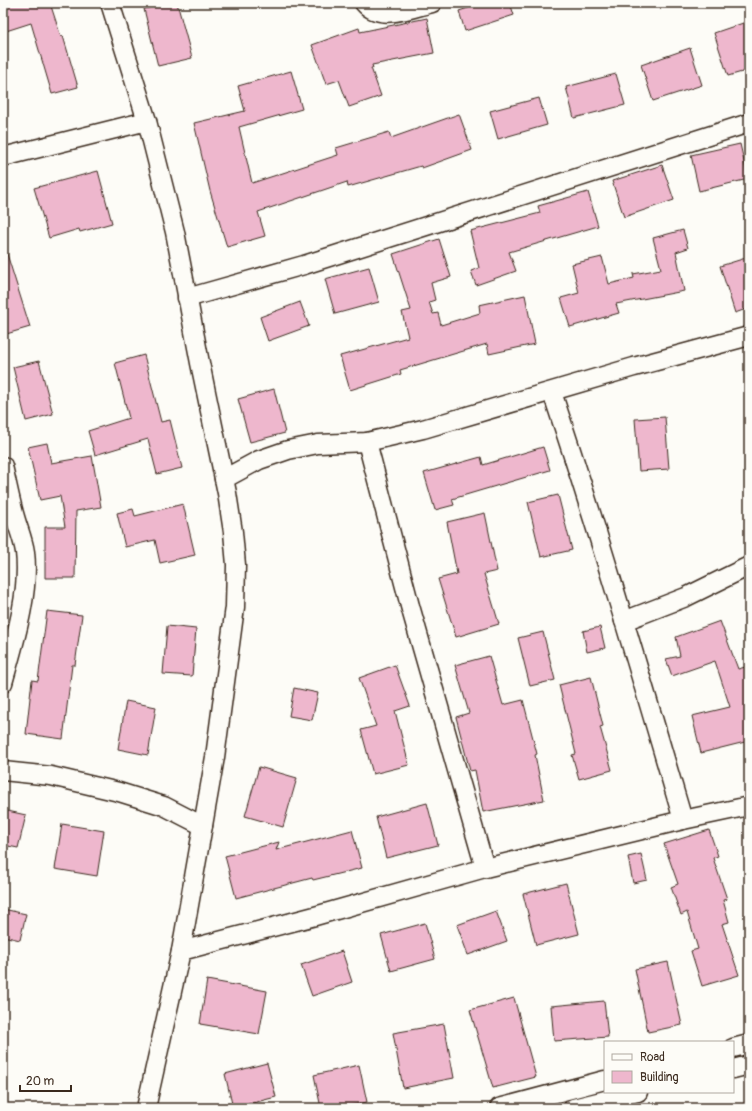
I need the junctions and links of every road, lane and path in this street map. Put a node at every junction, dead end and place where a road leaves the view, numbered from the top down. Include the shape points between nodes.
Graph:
1 (110, 3) edge
2 (364, 3) edge
3 (432, 3) edge
4 (147, 121) junction
5 (749, 123) edge
6 (3, 157) edge
7 (187, 298) junction
8 (749, 336) edge
9 (552, 392) junction
10 (367, 442) junction
11 (3, 466) edge
12 (224, 479) junction
13 (749, 566) edge
14 (624, 621) junction
15 (3, 684) edge
16 (3, 771) edge
17 (749, 806) edge
18 (683, 820) junction
19 (203, 826) junction
20 (485, 868) junction
21 (181, 950) junction
22 (749, 1044) edge
23 (734, 1048) edge
24 (749, 1065) edge
25 (734, 1069) edge
26 (604, 1080) edge
27 (634, 1093) edge
28 (146, 1108) edge
29 (499, 1108) edge
30 (573, 1108) edge

1 - 4 street
2 - 3 street via 379,12 396,12
4 - 6 street
4 - 7 street via 175,232
5 - 7 street via 304,266
7 - 12 street
8 - 9 street
9 - 10 street via 423,429
9 - 14 street
10 - 12 street via 318,444 288,450 259,460
10 - 20 street via 410,606
11 - 15 street via 21,535 26,574 21,608
12 - 19 street via 236,564 235,607 216,757
13 - 14 street via 686,597
14 - 18 street
16 - 19 street via 51,776 119,792 164,806
17 - 18 street
18 - 20 street
19 - 21 street
20 - 21 street via 315,916
21 - 28 street
22 - 23 street
24 - 25 street
26 - 29 street
27 - 30 street

